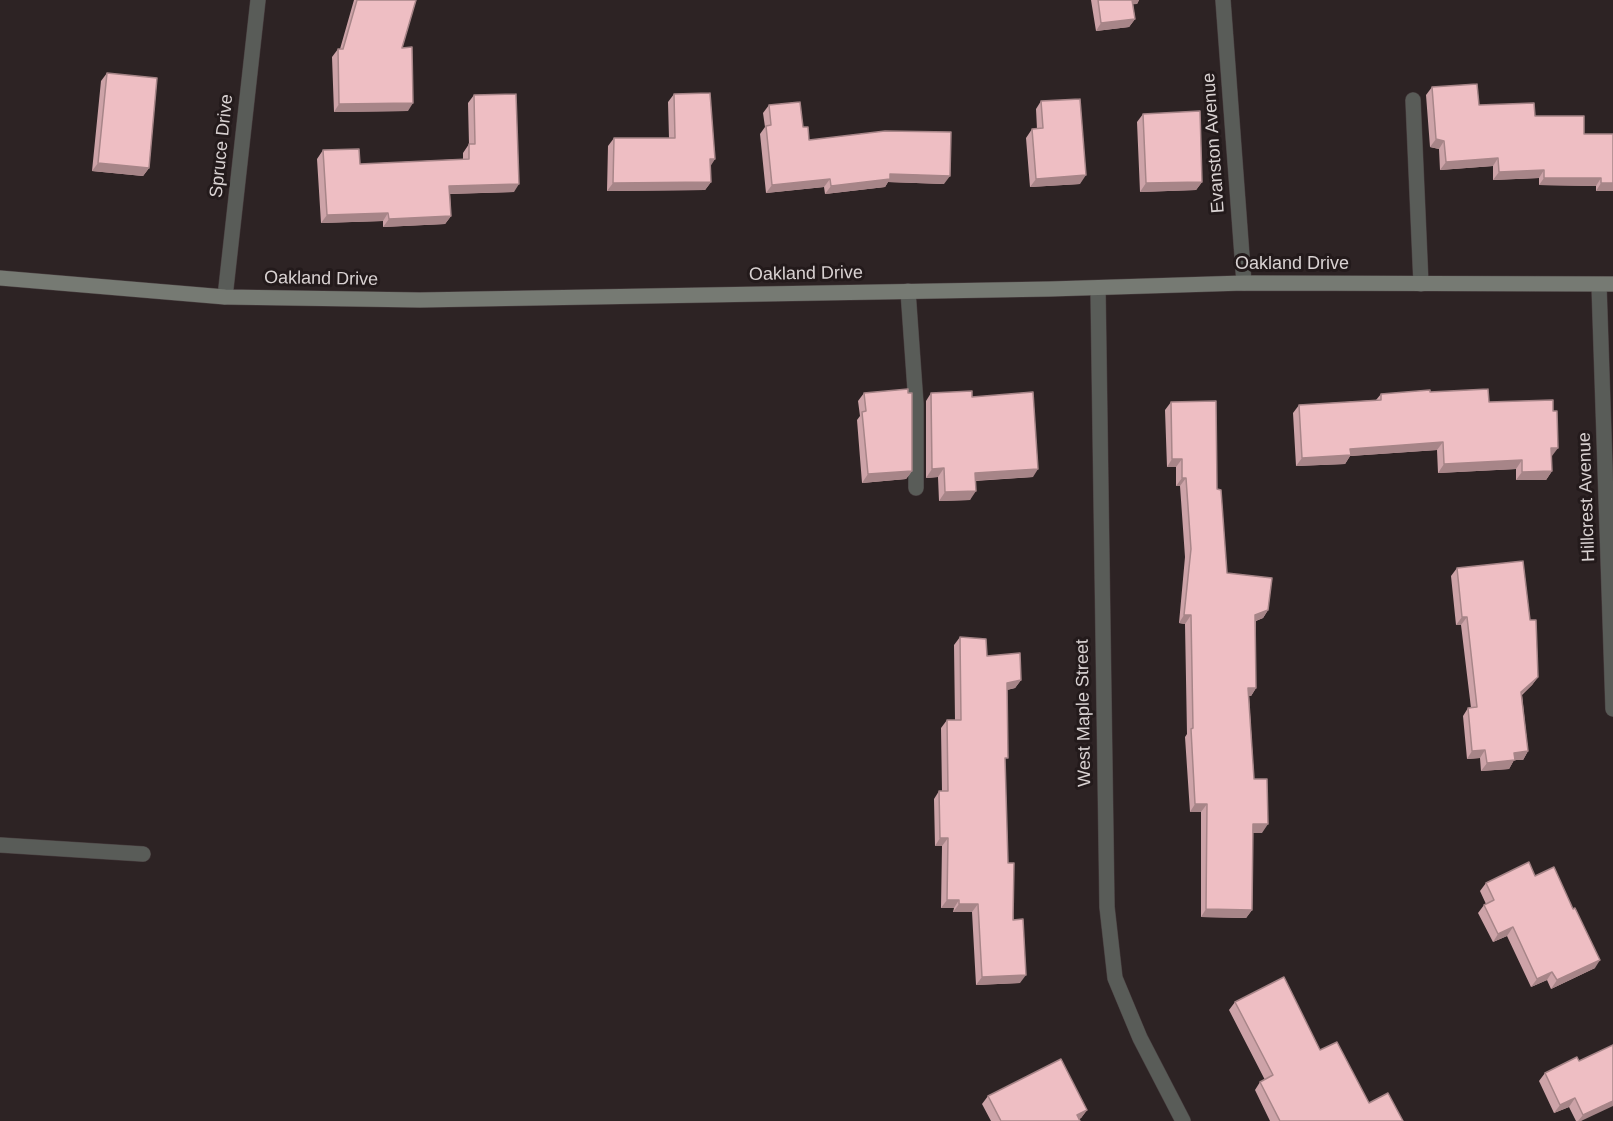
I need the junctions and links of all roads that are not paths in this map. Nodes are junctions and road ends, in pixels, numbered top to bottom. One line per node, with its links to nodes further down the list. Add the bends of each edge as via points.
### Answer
1 (258, 0): 10 (street, Spruce Drive)
2 (1223, 0): 5 (street, Evanston Avenue)
3 (1413, 100): 6 (street)
4 (0, 278): 10 (main road, Oakland Drive)
5 (1244, 283): 6 (main road, Oakland Drive); 8 (main road, Oakland Drive)
6 (1421, 284): 7 (main road, Oakland Drive)
7 (1606, 285): 12 (street, Hillcrest Avenue)
8 (1098, 288): 9 (main road, Oakland Drive); 15 (street, West Maple Street, via 1107,908 1115,978 1140,1038)
9 (908, 291): 10 (main road, Oakland Drive, via 420,300); 11 (street, via 916,404)
10 (225, 297)
11 (916, 488)
12 (1613, 709)
13 (0, 845): 14 (street)
14 (143, 854)
15 (1183, 1121)

